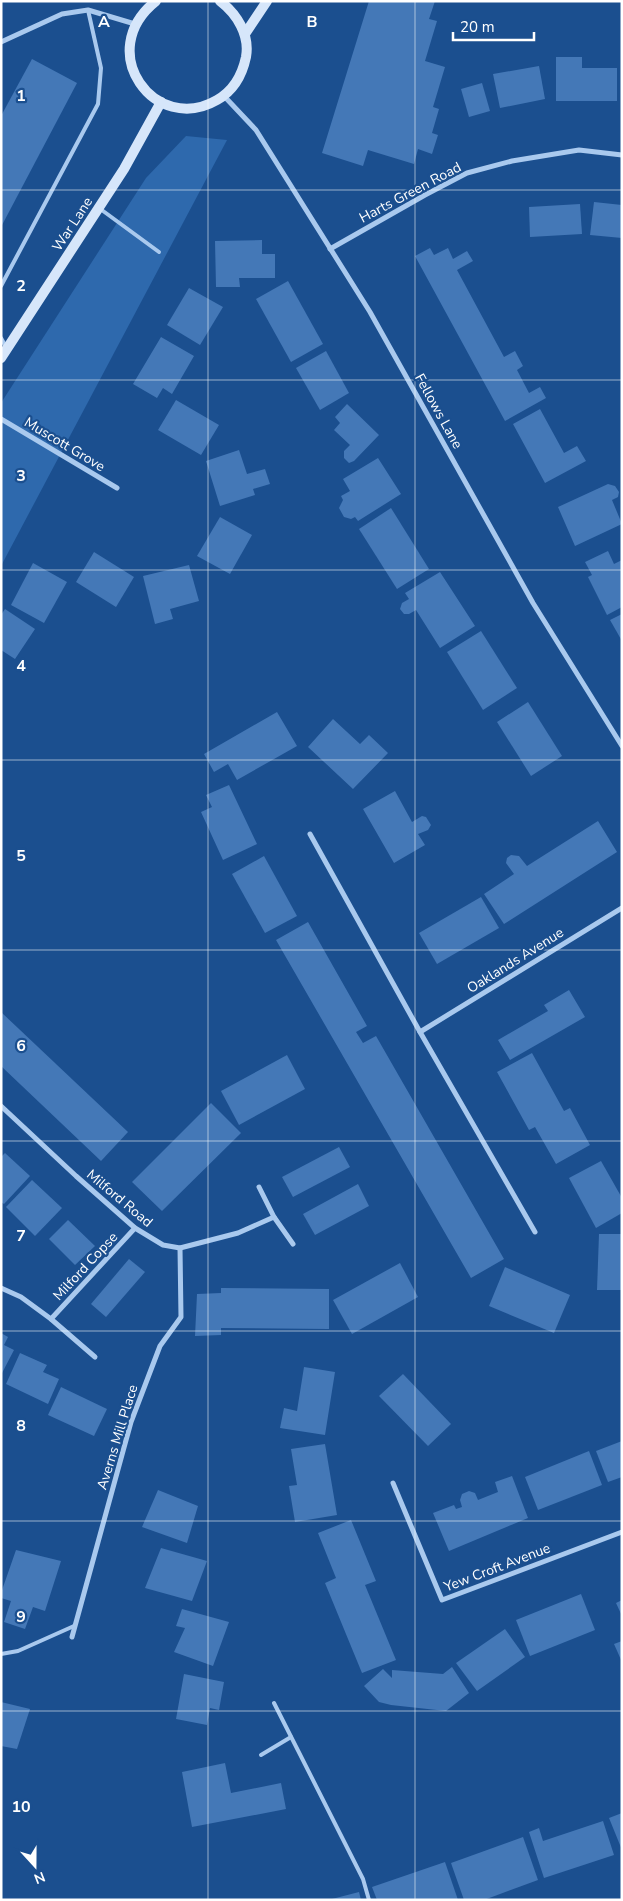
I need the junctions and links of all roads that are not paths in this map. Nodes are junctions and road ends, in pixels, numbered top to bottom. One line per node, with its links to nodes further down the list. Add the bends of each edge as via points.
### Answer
1 (156, 1): 5 (street)
2 (220, 1): 6 (street, via 238,20)
3 (267, 1): 6 (street)
4 (88, 10): 5 (street); 7 (street, via 62,14); 14 (lane, via 101,68 98,104)
5 (135, 24): 9 (street, via 130,60 135,77 146,92)
6 (244, 34): 8 (street, via 247,51 244,68 236,84)
7 (1, 42)
8 (224, 96): 9 (street, via 209,105 193,108 176,108); 12 (street, Fellows Lane, via 256,130)
9 (161, 102): 11 (street, War Lane)
10 (622, 155): 12 (street, Harts Green Road, via 579,150 512,160 467,173)
11 (99, 208): 13 (lane); 16 (street, War Lane)
12 (330, 249): 19 (street, Fellows Lane, via 370,312 533,603)
13 (159, 252)
14 (1, 286)
15 (1, 338): 16 (lane)
16 (4, 354)
17 (1, 419): 18 (street, Muscott Grove)
18 (117, 488)
19 (622, 746)
20 (310, 834): 22 (street)
21 (622, 908): 22 (street, Oaklands Avenue)
22 (420, 1032): 27 (street)
23 (1, 1106): 26 (street, Milford Road)
24 (259, 1187): 25 (street)
25 (274, 1217): 28 (street); 29 (street, via 238,1233)
26 (135, 1228): 29 (street, Milford Road, via 163,1245); 31 (street, Milford Copse)
27 (535, 1232)
28 (293, 1244)
29 (180, 1248): 35 (street, Averns Mill Place, via 181,1317 160,1346 132,1422)
30 (1, 1288): 31 (street, Milford Copse, via 21,1297)
31 (51, 1320): 32 (street, Milford Copse)
32 (95, 1357)
33 (393, 1483): 34 (street, Yew Croft Avenue, via 442,1600)
34 (622, 1532)
35 (74, 1626): 36 (street, Averns Mill Place); 37 (lane, via 18,1651)
36 (72, 1637)
37 (1, 1654)
38 (274, 1703): 39 (lane)
39 (291, 1737): 40 (lane); 41 (lane, via 363,1880)
40 (261, 1755)
41 (369, 1900)

